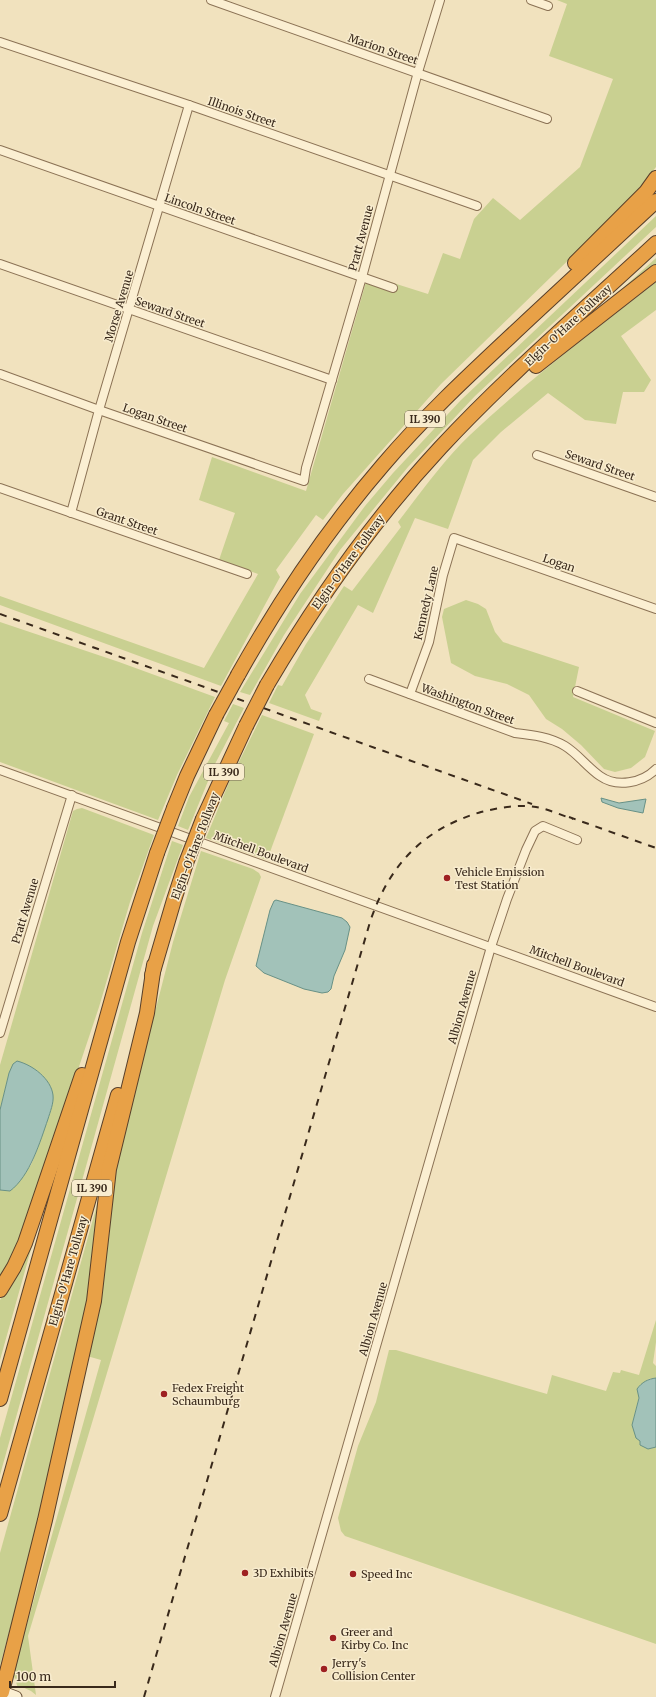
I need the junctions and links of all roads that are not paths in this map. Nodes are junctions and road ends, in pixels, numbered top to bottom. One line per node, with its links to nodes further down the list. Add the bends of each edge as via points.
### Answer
1 (440, 0): 6 (street, Pratt Avenue)
2 (531, 0): 4 (street)
3 (216, 1): 6 (street, Marion Street)
4 (548, 6)
5 (0, 42): 7 (street, Illinois Street)
6 (418, 72): 8 (street, Marion Street); 10 (street, Pratt Avenue)
7 (190, 105): 10 (street, Illinois Street); 13 (street, Morse Avenue)
8 (547, 119)
9 (0, 150): 13 (street, Lincoln Street)
10 (389, 176): 14 (street, Illinois Street); 18 (street, Pratt Avenue)
11 (656, 178): 21 (highway, via 646,192 542,296)
12 (656, 201): 21 (highway, IL 390)
13 (160, 206): 18 (street, Lincoln Street); 20 (street, Morse Avenue)
14 (477, 206)
15 (656, 243): 24 (highway, Elgin-O'Hare Tollway / IL 390)
16 (0, 264): 20 (street, Seward Street)
17 (656, 272): 24 (highway)
18 (362, 277): 19 (street, Lincoln Street); 23 (street, Pratt Avenue)
19 (393, 288)
20 (130, 310): 23 (street, Seward Street); 25 (street, Morse Avenue)
21 (530, 318): 44 (highway, IL 390, bridge, via 416,428 361,491 286,594 216,715 187,776 144,890)
22 (0, 374): 25 (street, Logan Street)
23 (332, 380): 27 (street, Pratt Avenue)
24 (493, 395): 43 (highway, Elgin-O'Hare Tollway / IL 390, bridge, via 441,447 370,530 317,604 267,685 203,819 186,863)
25 (99, 410): 27 (street, Logan Street); 30 (street, Morse Avenue)
26 (537, 455): 29 (street, Seward Street)
27 (304, 481)
28 (0, 488): 30 (street, Grant Street)
29 (656, 497)
30 (71, 512): 32 (street, Grant Street)
31 (454, 538): 33 (street, Logan); 36 (street, Kennedy Lane, via 442,575 429,642)
32 (246, 574)
33 (656, 609)
34 (369, 679): 36 (street, Washington Street)
35 (577, 691): 37 (street)
36 (410, 694): 38 (street, Washington Street, via 516,733 540,736 558,742 608,780 627,782 642,779)
37 (656, 723)
38 (656, 769)
39 (0, 770): 40 (street, Mitchell Boulevard)
40 (72, 795): 42 (street, Mitchell Boulevard); 46 (street, Pratt Avenue)
41 (577, 840): 42 (street, via 543,826 535,831 507,899)
42 (491, 947): 45 (street, Mitchell Boulevard); 52 (street, Albion Avenue)
43 (154, 965): 49 (highway, Elgin-O'Hare Tollway / IL 390); 50 (highway, via 147,1013 109,1169 94,1301 45,1520)
44 (116, 985): 47 (highway, via 85,1066 25,1243); 48 (highway, IL 390)
45 (656, 1006)
46 (0, 1033)
47 (0, 1290)
48 (0, 1399)
49 (0, 1514)
50 (1, 1693): 51 (street)
51 (16, 1697)
52 (275, 1697)

